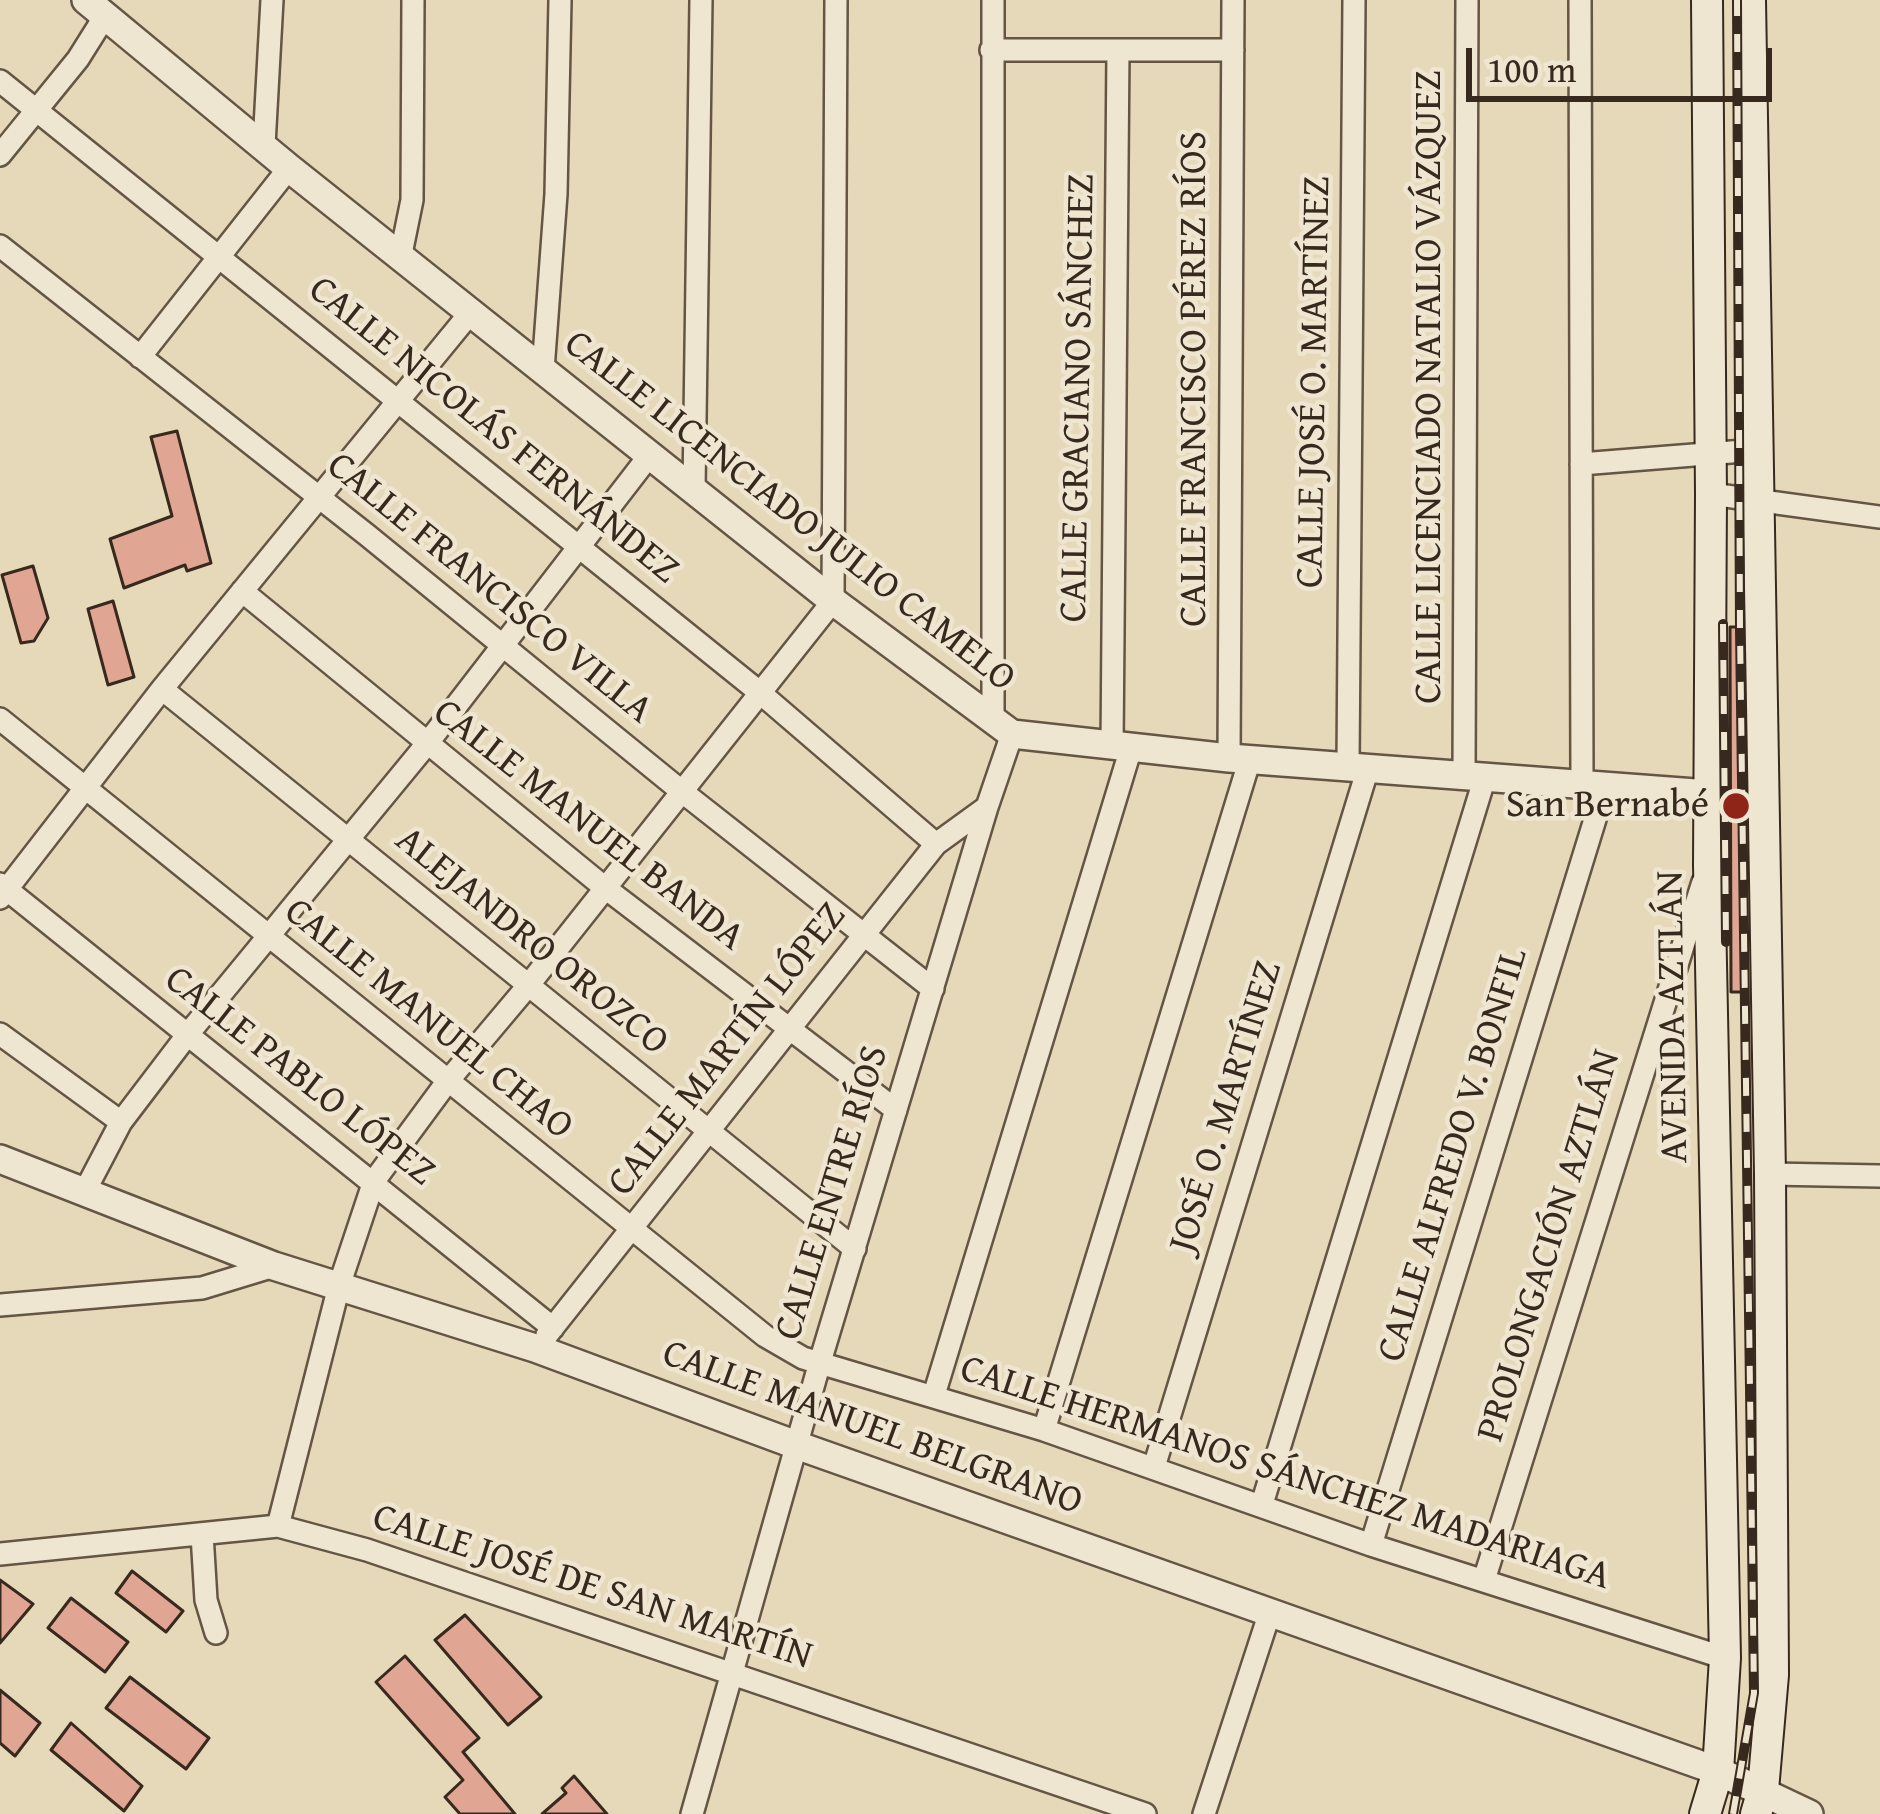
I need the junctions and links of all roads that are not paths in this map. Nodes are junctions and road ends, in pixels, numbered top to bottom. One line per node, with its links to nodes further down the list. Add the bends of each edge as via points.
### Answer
1 (272, 0): 19 (street)
2 (413, 0): 23 (street, via 412,200)
3 (560, 0): 27 (street)
4 (701, 0): 33 (street)
5 (836, 0): 40 (street)
6 (993, 0): 14 (street, CALLE ENTRE RÍOS)
7 (1233, 0): 16 (street, CALLE FRANCISCO PÉREZ RÍOS)
8 (1354, 0): 49 (street, CALLE JOSÉ O. MARTÍNEZ)
9 (1467, 0): 50 (street, CALLE LICENCIADO NATALIO VÁZQUEZ)
10 (1580, 0): 32 (street, CALLE ALFREDO V. BONFIL)
11 (1707, 0): 30 (main road, AVENIDA AZTLÁN)
12 (1750, 0): 29 (main road)
13 (99, 5): 18 (street, via 78,59); 19 (street, CALLE LICENCIADO JULIO CAMELO)
14 (992, 50): 15 (street); 45 (street, CALLE ENTRE RÍOS)
15 (1118, 50): 16 (street); 47 (street, CALLE GRACIANO SÁNCHEZ)
16 (1233, 50): 48 (street, CALLE FRANCISCO PÉREZ RÍOS)
17 (0, 81): 18 (street, CALLE NICOLÁS FERNÁNDEZ)
18 (36, 109): 20 (street); 24 (street, CALLE NICOLÁS FERNÁNDEZ)
19 (264, 145): 21 (street, CALLE LICENCIADO JULIO CAMELO)
20 (0, 154)
21 (289, 168): 23 (street, CALLE LICENCIADO JULIO CAMELO); 24 (street)
22 (0, 246): 26 (street, CALLE FRANCISCO VILLA)
23 (401, 254): 25 (street, CALLE LICENCIADO JULIO CAMELO)
24 (218, 256): 26 (street); 28 (street, CALLE NICOLÁS FERNÁNDEZ)
25 (471, 312): 27 (street, CALLE LICENCIADO JULIO CAMELO); 28 (street)
26 (140, 357): 35 (street, CALLE FRANCISCO VILLA)
27 (543, 370): 31 (street, CALLE LICENCIADO JULIO CAMELO)
28 (400, 400): 35 (street); 38 (street, CALLE NICOLÁS FERNÁNDEZ)
29 (1756, 450): 30 (street); 36 (main road)
30 (1711, 453): 32 (street); 34 (main road, AVENIDA AZTLÁN)
31 (649, 456): 33 (street, CALLE LICENCIADO JULIO CAMELO); 38 (street)
32 (1581, 464): 51 (street, CALLE ALFREDO V. BONFIL)
33 (694, 489): 40 (street, CALLE LICENCIADO JULIO CAMELO)
34 (1711, 494): 36 (street); 54 (main road, AVENIDA AZTLÁN)
35 (320, 499): 39 (street); 41 (street, CALLE FRANCISCO VILLA)
36 (1756, 500): 37 (street); 73 (main road)
37 (1880, 517)
38 (579, 546): 41 (street); 43 (street, CALLE NICOLÁS FERNÁNDEZ)
39 (242, 591): 42 (street); 46 (street, CALLE MANUEL BANDA)
40 (832, 601): 43 (street); 45 (street, CALLE LICENCIADO JULIO CAMELO)
41 (505, 644): 46 (street); 53 (street, CALLE FRANCISCO VILLA)
42 (162, 689): 52 (street); 56 (street, ALEJANDRO OROZCO)
43 (758, 692): 53 (street); 57 (street, CALLE NICOLÁS FERNÁNDEZ)
44 (0, 719): 52 (street, CALLE MANUEL CHAO)
45 (1002, 728): 47 (street, CALLE LICENCIADO JULIO CAMELO); 55 (street, CALLE ENTRE RÍOS)
46 (426, 745): 56 (street); 59 (street, CALLE MANUEL BANDA)
47 (1121, 747): 48 (street, CALLE LICENCIADO JULIO CAMELO); 84 (street, CALLE GRACIANO SÁNCHEZ)
48 (1239, 759): 49 (street, CALLE LICENCIADO JULIO CAMELO); 85 (street, CALLE FRANCISCO PÉREZ RÍOS)
49 (1358, 767): 50 (street, CALLE LICENCIADO JULIO CAMELO); 87 (street, JOSÉ O. MARTÍNEZ)
50 (1475, 776): 51 (street, CALLE LICENCIADO JULIO CAMELO); 88 (street, CALLE LICENCIADO NATALIO VÁZQUEZ)
51 (1594, 785): 54 (street, CALLE LICENCIADO JULIO CAMELO); 91 (street, CALLE ALFREDO V. BONFIL)
52 (83, 788): 60 (street); 61 (street, CALLE MANUEL CHAO)
53 (680, 790): 59 (street); 62 (street, CALLE FRANCISCO VILLA)
54 (1709, 794): 58 (main road, AVENIDA AZTLÁN)
55 (986, 807): 57 (street, CALLE MARTÍN LÓPEZ); 64 (street, CALLE ENTRE RÍOS)
56 (347, 837): 61 (street); 63 (street, ALEJANDRO OROZCO)
57 (935, 844): 62 (street, CALLE MARTÍN LÓPEZ)
58 (1709, 865): 93 (street, PROLONGACIÓN AZTLÁN); 96 (main road, AVENIDA AZTLÁN)
59 (604, 887): 63 (street); 65 (street, CALLE MANUEL BANDA)
60 (2, 891): 67 (street, CALLE PABLO LÓPEZ)
61 (268, 936): 67 (street); 68 (street, CALLE MANUEL CHAO)
62 (865, 936): 64 (street, CALLE FRANCISCO VILLA); 65 (street, CALLE MARTÍN LÓPEZ)
63 (527, 987): 68 (street); 71 (street, ALEJANDRO OROZCO)
64 (932, 989): 69 (street, CALLE ENTRE RÍOS)
65 (791, 1030): 69 (street, CALLE MANUEL BANDA); 71 (street, CALLE MARTÍN LÓPEZ)
66 (0, 1034): 70 (street)
67 (188, 1034): 70 (street); 75 (street, CALLE PABLO LÓPEZ)
68 (447, 1082): 75 (street); 77 (street, CALLE MANUEL CHAO)
69 (896, 1110): 78 (street, CALLE ENTRE RÍOS)
70 (122, 1122): 76 (street)
71 (709, 1134): 77 (street, CALLE MARTÍN LÓPEZ); 78 (street, ALEJANDRO OROZCO)
72 (0, 1159): 76 (street, CALLE MANUEL BELGRANO)
73 (1770, 1174): 74 (street); 99 (main road, via 1773,1675)
74 (1880, 1176)
75 (374, 1181): 80 (street); 82 (street, CALLE PABLO LÓPEZ)
76 (86, 1190): 79 (street, CALLE MANUEL BELGRANO)
77 (632, 1229): 82 (street, CALLE MARTÍN LÓPEZ); 83 (street, CALLE MANUEL CHAO, via 765,1336)
78 (855, 1249): 83 (street, CALLE ENTRE RÍOS)
79 (274, 1266): 80 (street, CALLE MANUEL BELGRANO); 81 (street, via 202,1288)
80 (339, 1286): 82 (street, CALLE MANUEL BELGRANO); 89 (street)
81 (0, 1305)
82 (544, 1338): 86 (street, CALLE MANUEL BELGRANO)
83 (820, 1362): 84 (street, CALLE HERMANOS SÁNCHEZ MADARIAGA); 86 (street, CALLE ENTRE RÍOS)
84 (934, 1395): 85 (street, CALLE HERMANOS SÁNCHEZ MADARIAGA)
85 (1044, 1430): 87 (street, CALLE HERMANOS SÁNCHEZ MADARIAGA)
86 (799, 1447): 94 (street, CALLE MANUEL BELGRANO); 97 (street, CALLE ENTRE RÍOS)
87 (1154, 1467): 88 (street, CALLE HERMANOS SÁNCHEZ MADARIAGA)
88 (1262, 1504): 91 (street, CALLE HERMANOS SÁNCHEZ MADARIAGA)
89 (278, 1526): 90 (street, CALLE JOSÉ DE SAN MARTÍN); 97 (street, CALLE JOSÉ DE SAN MARTÍN)
90 (202, 1534): 92 (street, CALLE JOSÉ DE SAN MARTÍN); 95 (street)
91 (1371, 1545): 93 (street, CALLE HERMANOS SÁNCHEZ MADARIAGA)
92 (0, 1555)
93 (1484, 1580): 96 (street, CALLE HERMANOS SÁNCHEZ MADARIAGA)
94 (1270, 1612): 98 (street, CALLE MANUEL BELGRANO); 102 (street)
95 (215, 1633)
96 (1725, 1658): 98 (main road, AVENIDA AZTLÁN)
97 (733, 1672): 100 (street, CALLE ENTRE RÍOS); 101 (street, CALLE JOSÉ DE SAN MARTÍN)
98 (1718, 1772): 99 (street, CALLE MANUEL BELGRANO); 103 (main road, AVENIDA AZTLÁN)
99 (1759, 1802): 104 (street, CALLE MANUEL BELGRANO)
100 (692, 1814)
101 (1145, 1814)
102 (1204, 1814)
103 (1705, 1814)
104 (1810, 1814)

